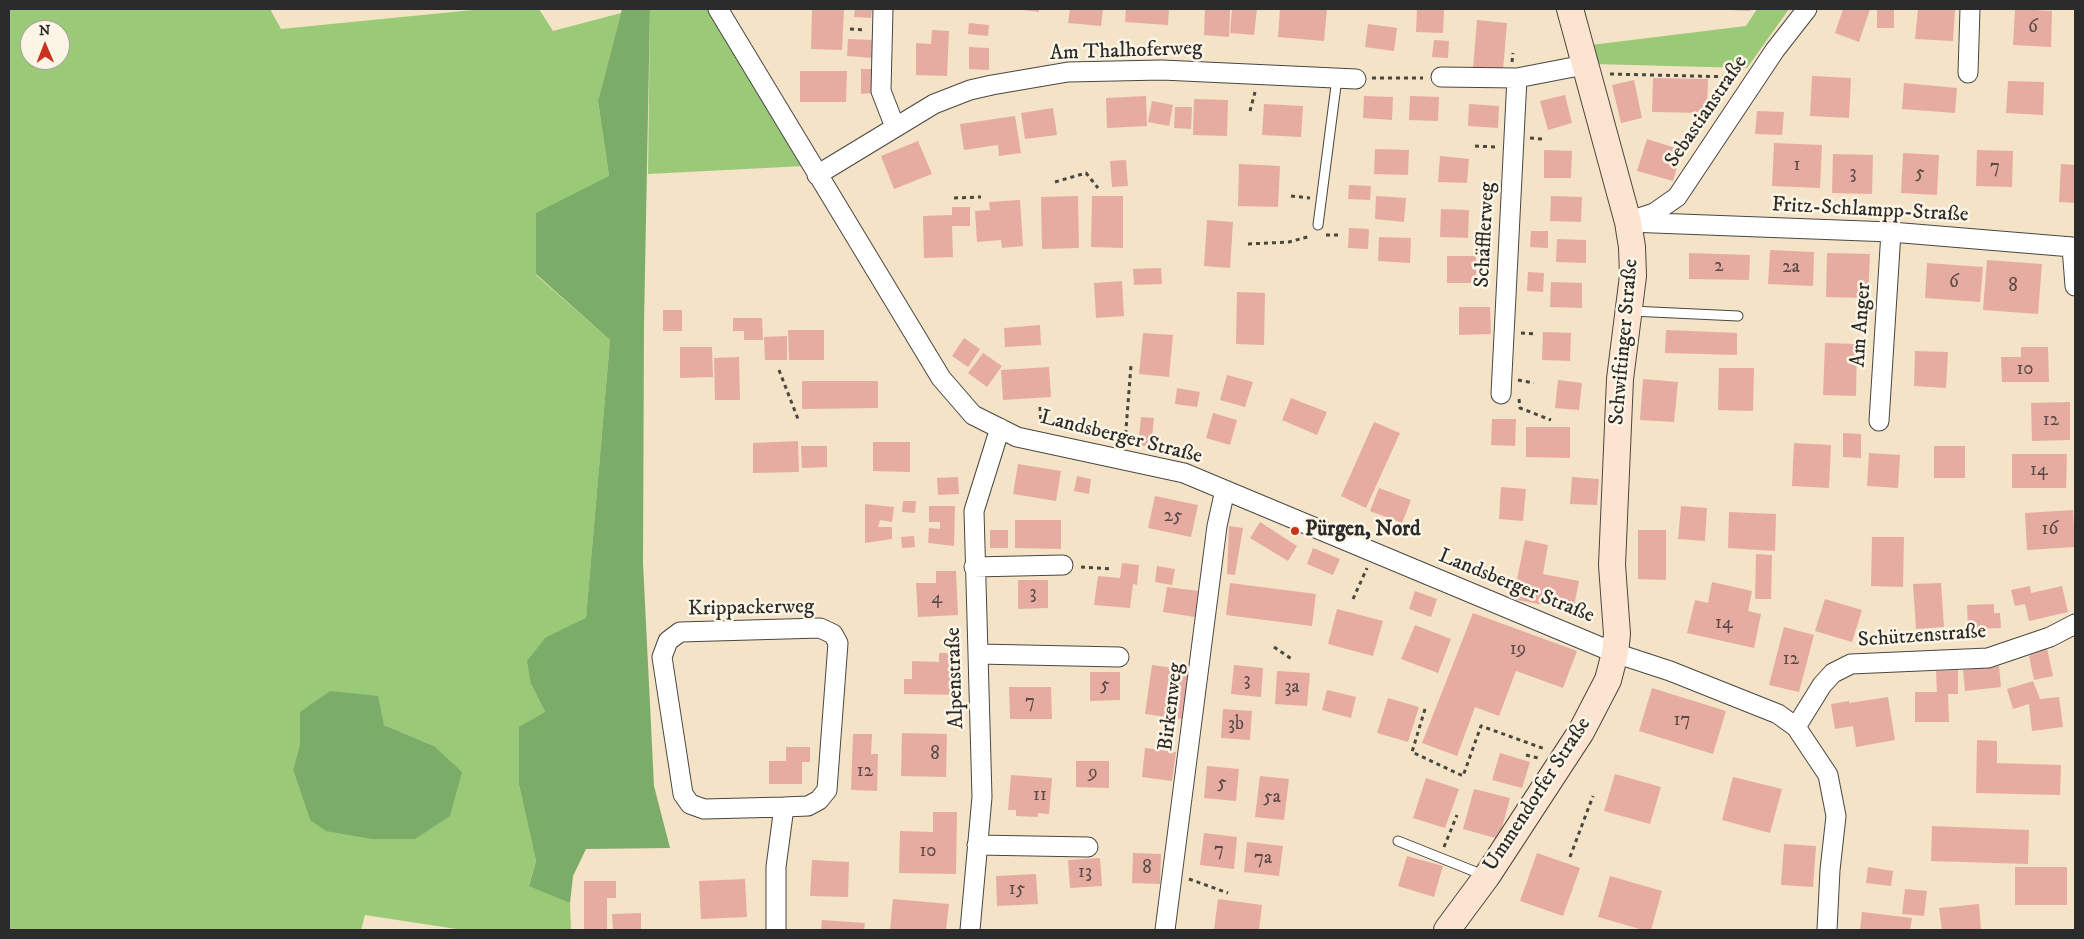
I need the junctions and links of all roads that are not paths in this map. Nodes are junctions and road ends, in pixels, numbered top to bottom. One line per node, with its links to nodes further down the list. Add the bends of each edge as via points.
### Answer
1 (718, 9): 13 (street, Landsberger Straße)
2 (883, 9): 12 (street, via 880,92)
3 (1570, 9): 6 (street, Schwiftinger Straße)
4 (1807, 9): 14 (street, Sebastianstraße, via 1676,197 1654,213)
5 (1970, 9): 7 (street)
6 (1585, 70): 10 (street); 14 (street, Schwiftinger Straße)
7 (1968, 73)
8 (1338, 78): 11 (street, Am Thalhoferweg); 12 (street, Am Thalhoferweg, via 1167,70 1068,72 970,90 934,104); 15 (lane)
9 (1441, 78): 10 (street)
10 (1517, 78): 21 (street, Schäfflerweg)
11 (1356, 79)
12 (895, 127): 13 (street, Am Thalhoferweg)
13 (817, 175): 23 (street, Landsberger Straße, via 941,378 973,415)
14 (1628, 222): 16 (street, Fritz-Schlampp-Straße); 19 (street, Schwiftinger Straße, via 1633,276)
15 (1318, 225)
16 (1891, 232): 17 (street, Fritz-Schlampp-Straße); 22 (street, Am Anger)
17 (2074, 246): 18 (street, Fritz-Schlampp-Straße)
18 (2075, 286)
19 (1630, 311): 20 (lane); 28 (street, Schwiftinger Straße, via 1620,379 1612,566 1617,634)
20 (1738, 316)
21 (1507, 384)
22 (1879, 421)
23 (1000, 428): 24 (street, Landsberger Straße, via 1017,436 1184,473); 26 (street, Alpenstraße, via 974,511)
24 (1225, 490): 28 (street, Landsberger Straße); 39 (street, Birkenweg, via 1217,526)
25 (1063, 565): 26 (street)
26 (974, 567): 29 (street, Alpenstraße)
27 (2075, 624): 31 (street, Schützenstraße, via 2050,637 1988,658 1851,664 1833,673 1822,684)
28 (1615, 652): 31 (street, Landsberger Straße, via 1778,714); 36 (street, Ummendorfer Straße, via 1608,680 1566,756)
29 (978, 654): 30 (street); 34 (street, Alpenstraße, via 982,797)
30 (1119, 657)
31 (1796, 727): 41 (street, Landsberger Straße, via 1828,776 1834,800 1836,816)
32 (784, 807): 32 (street, Krippackerweg, via 808,806 820,800 827,790 838,643 833,634 820,628 680,632 668,641 662,656 683,794 690,804 704,809); 37 (street, via 776,866)
33 (1398, 841): 36 (lane)
34 (977, 845): 35 (street); 38 (street, Alpenstraße)
35 (1088, 847)
36 (1486, 876): 40 (street, Ummendorfer Straße)
37 (776, 930)
38 (970, 930)
39 (1165, 930)
40 (1447, 930)
41 (1827, 930)

